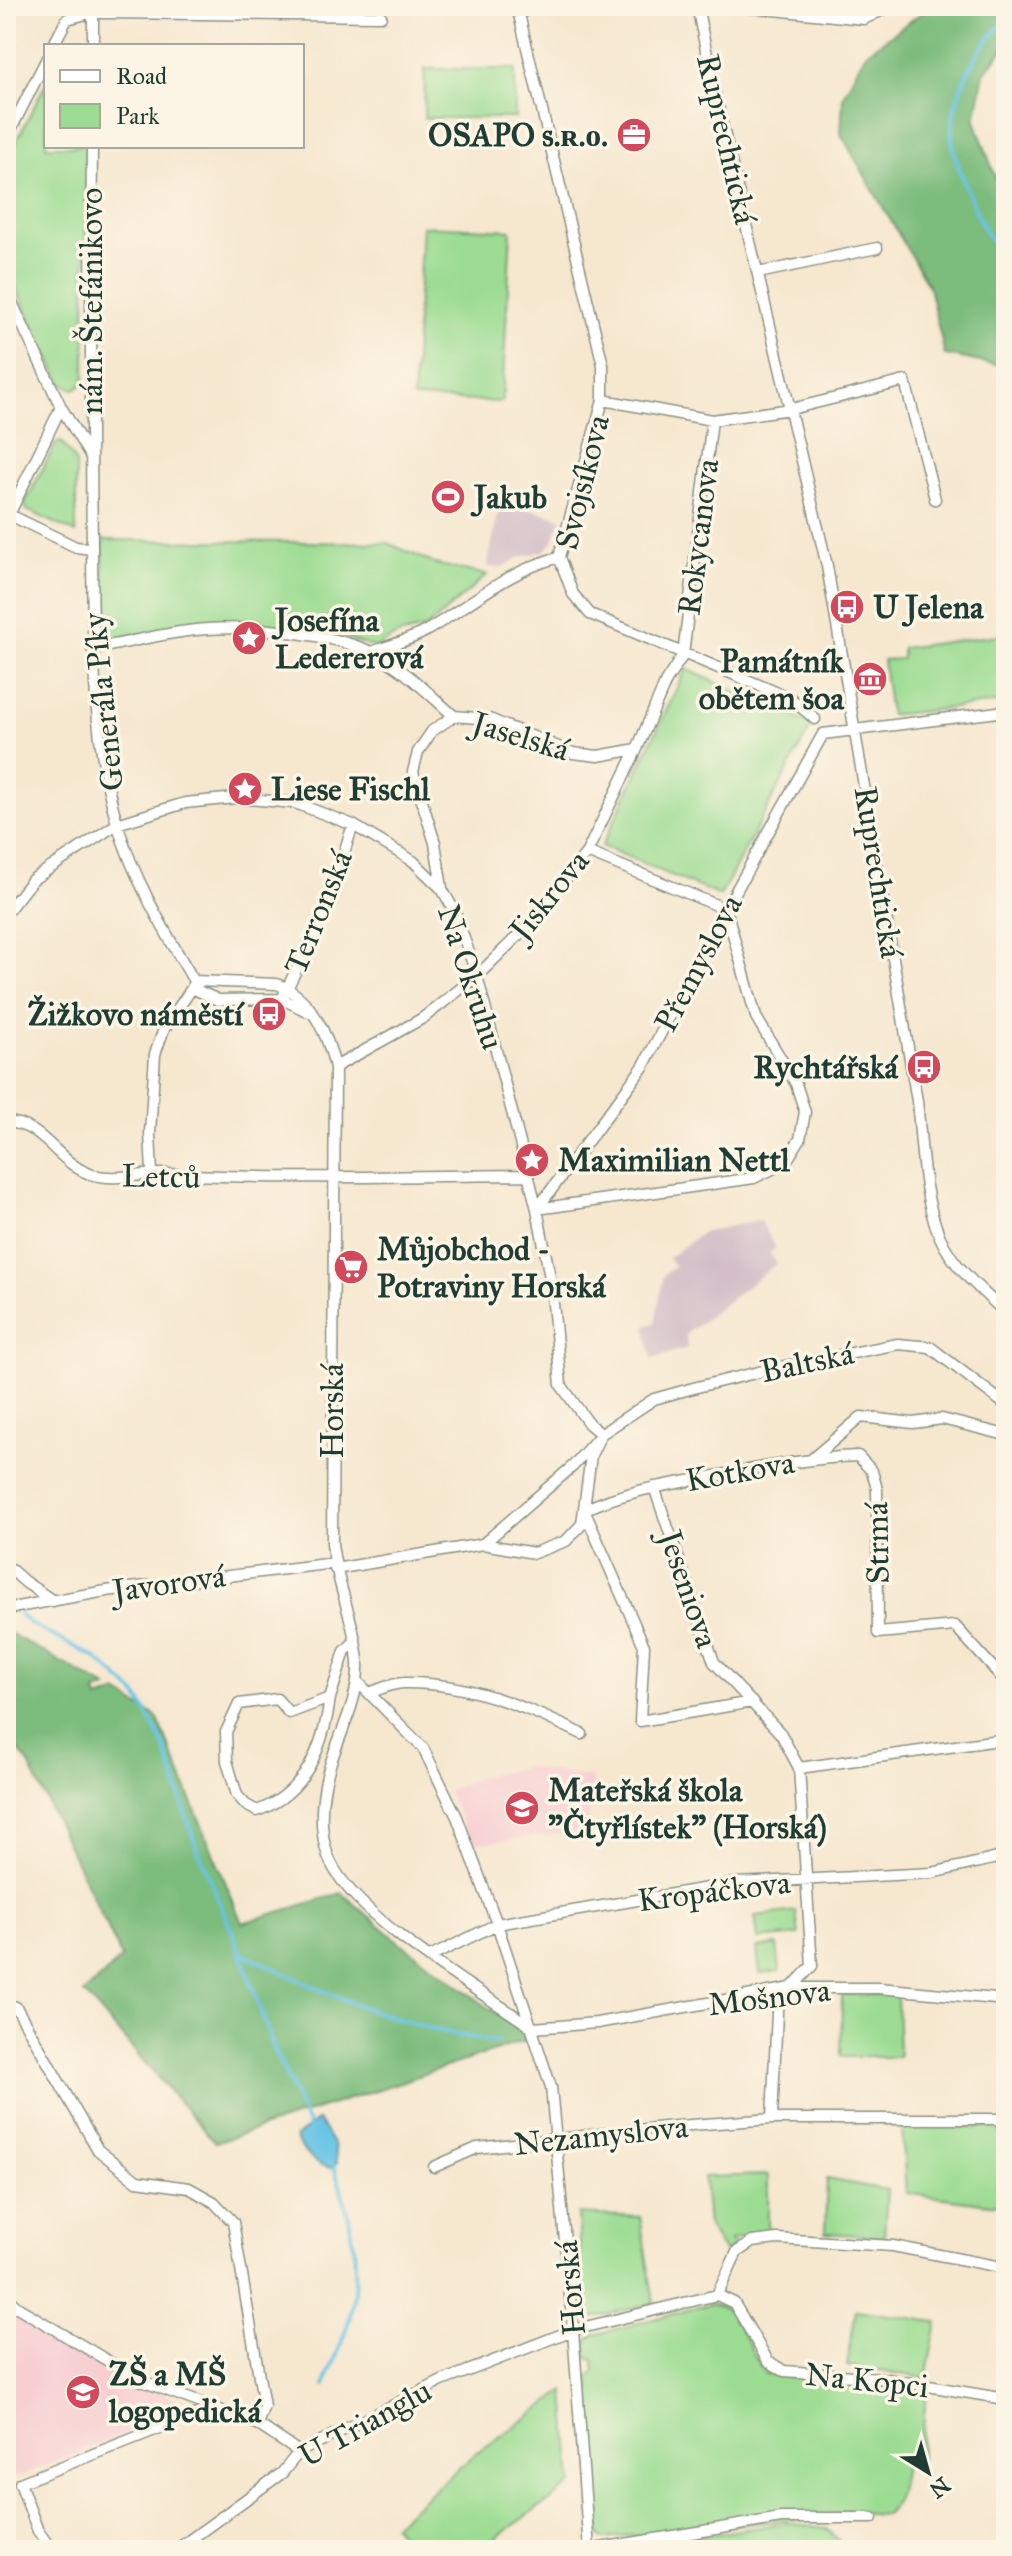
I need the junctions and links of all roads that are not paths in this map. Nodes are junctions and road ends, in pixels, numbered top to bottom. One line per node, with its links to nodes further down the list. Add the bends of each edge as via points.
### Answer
1 (66, 6): 6 (street)
2 (517, 6): 16 (street, Svojsíkova, via 603,365)
3 (697, 6): 14 (street, Ruprechtická)
4 (732, 6): 5 (street, via 864,19)
5 (891, 6)
6 (95, 9): 7 (street); 8 (street, via 67,19); 9 (street)
7 (381, 16)
8 (54, 44)
9 (93, 44)
10 (44, 64): 11 (street)
11 (6, 139)
12 (92, 148): 20 (street, nám. Štefánikovo)
13 (877, 248): 14 (street)
14 (758, 273): 18 (street, Ruprechtická)
15 (6, 290): 17 (street, nám. Štefánikovo)
16 (603, 400): 19 (street); 24 (street, Svojsíkova)
17 (61, 407): 20 (street, nám. Štefánikovo); 22 (street, nám. Štefánikovo)
18 (791, 409): 19 (street); 21 (street, via 905,381); 31 (street, Ruprechtická, via 827,566)
19 (712, 420): 27 (street, Rokycanova)
20 (90, 456): 23 (street, nám. Štefánikovo)
21 (935, 499)
22 (7, 516): 23 (street)
23 (92, 549): 25 (street, Generála Píky)
24 (559, 557): 26 (street, via 495,585 421,634); 27 (street, Svojsíkova, via 573,594 590,614)
25 (92, 649): 26 (street, via 206,629 253,629 318,637); 33 (street, Generála Píky, via 102,759)
26 (371, 652): 29 (street)
27 (683, 655): 30 (street, Svojsíkova, via 790,698); 32 (street, Jiskrova)
28 (1006, 711): 31 (street)
29 (454, 716): 32 (street, Jaselská, via 489,719 573,753 598,756); 36 (street, Jaselská, via 432,731 413,772 435,843)
30 (815, 719)
31 (855, 729): 37 (street, Přemyslova, via 823,734); 52 (street, Ruprechtická, via 933,1216 941,1240 960,1266)
32 (637, 749): 35 (street, Jiskrova)
33 (117, 824): 34 (street, Na Okruhu, via 185,803 236,798 295,803); 38 (street, Na Okruhu, via 32,880); 40 (street, Generála Píky, via 153,912)
34 (353, 825): 36 (street, Na Okruhu, via 413,861); 41 (street, Terronská, via 325,911)
35 (587, 852): 37 (street); 39 (street, Jiskrova, via 530,924)
36 (442, 889): 39 (street, Na Okruhu)
37 (726, 909): 51 (street, Přemyslova, via 643,1067); 51 (street, via 756,1017 796,1084 805,1112 800,1139 785,1163 754,1178)
38 (6, 913)
39 (477, 976): 46 (street, Jiskrova, via 423,1018); 49 (street, Na Okruhu)
40 (193, 984): 41 (street); 43 (street, via 218,1000); 48 (street, via 164,1029 155,1054)
41 (287, 988): 43 (street, Terronská); 44 (street)
42 (1006, 998): 45 (street)
43 (282, 999): 44 (street)
44 (314, 1014): 46 (street, Horská, via 328,1038)
45 (1006, 1018)
46 (335, 1067): 50 (street, Horská)
47 (6, 1122): 48 (street, Letců, via 42,1136 70,1164 94,1175)
48 (152, 1173): 50 (street, Letců)
49 (527, 1175): 50 (street, Letců); 51 (street, Na Okruhu)
50 (334, 1177): 61 (street, Horská)
51 (537, 1209): 54 (street, Na Okruhu, via 561,1385)
52 (1006, 1313)
53 (1006, 1405): 54 (street, Baltská, via 930,1347 898,1344 654,1399)
54 (601, 1434): 58 (street, via 591,1455); 59 (street, Baltská, via 573,1466)
55 (1006, 1435): 56 (street, Kotkova, via 942,1419 913,1423 861,1417)
56 (813, 1458): 57 (street, Kotkova); 66 (street, Strmá, via 858,1456 872,1471 877,1489 878,1633 955,1626)
57 (654, 1487): 58 (street, Kotkova); 69 (street, Jeseniova, via 714,1662)
58 (584, 1510): 59 (street, via 582,1524 566,1541 534,1553); 69 (street, via 644,1646 640,1721)
59 (483, 1544): 61 (street)
60 (6, 1565): 62 (street)
61 (335, 1566): 62 (street, Javorová, via 196,1579); 64 (street, Horská)
62 (53, 1601): 63 (street, Javorová)
63 (6, 1609)
64 (355, 1641): 65 (street, Horská); 68 (street, via 345,1651)
65 (357, 1681): 67 (street, Horská); 76 (street, Horská, via 324,1789 324,1842 347,1889)
66 (1006, 1682)
67 (369, 1693): 70 (street, via 402,1683 456,1687 520,1705); 75 (street, Horská, via 423,1748 457,1817)
68 (330, 1698): 68 (street, via 326,1726 302,1781 267,1808 257,1811 246,1805 237,1795 227,1761 226,1732 239,1704 277,1699 289,1713)
69 (752, 1702): 72 (street, Jeseniova, via 781,1734)
70 (582, 1734)
71 (1006, 1739): 72 (street)
72 (799, 1768): 74 (street, Jeseniova)
73 (1006, 1856): 74 (street, Kropáčkova, via 932,1873)
74 (807, 1880): 75 (street, Kropáčkova, via 737,1883); 77 (street, Jeseniova, via 812,1966)
75 (497, 1924): 76 (street, Kropáčkova); 81 (street, Horská)
76 (430, 1957): 81 (street, Horská)
77 (791, 1988): 78 (street, Mošnova); 79 (street, Mošnova, via 879,1988)
78 (778, 1991): 81 (street, Mošnova, via 597,2023); 82 (street)
79 (1006, 2000)
80 (6, 2004): 92 (street, via 16,2007 98,2150 137,2181 189,2188 214,2202 233,2222 264,2406)
81 (533, 2028): 84 (street, Horská, via 551,2087)
82 (772, 2119): 83 (street, Nezamyslova); 84 (street, Nezamyslova)
83 (1006, 2119)
84 (557, 2138): 85 (street, Nezamyslova, via 477,2148); 89 (street, Horská)
85 (434, 2167)
86 (1006, 2268): 87 (street, via 893,2246 777,2239 752,2242 737,2252)
87 (717, 2295): 89 (street); 90 (street, Na Kopci, via 734,2303 768,2361 784,2371 880,2378)
88 (6, 2297): 91 (street, via 142,2381)
89 (573, 2330): 93 (street, U Trianglu, via 442,2381); 97 (street, Horská)
90 (1006, 2399)
91 (233, 2414): 92 (street); 95 (street, via 193,2415 20,2483 38,2531)
92 (257, 2424): 93 (street)
93 (299, 2452): 96 (street, U Trianglu, via 282,2473)
94 (872, 2518): 97 (street, via 781,2518)
95 (52, 2550)
96 (176, 2550)
97 (589, 2550)

